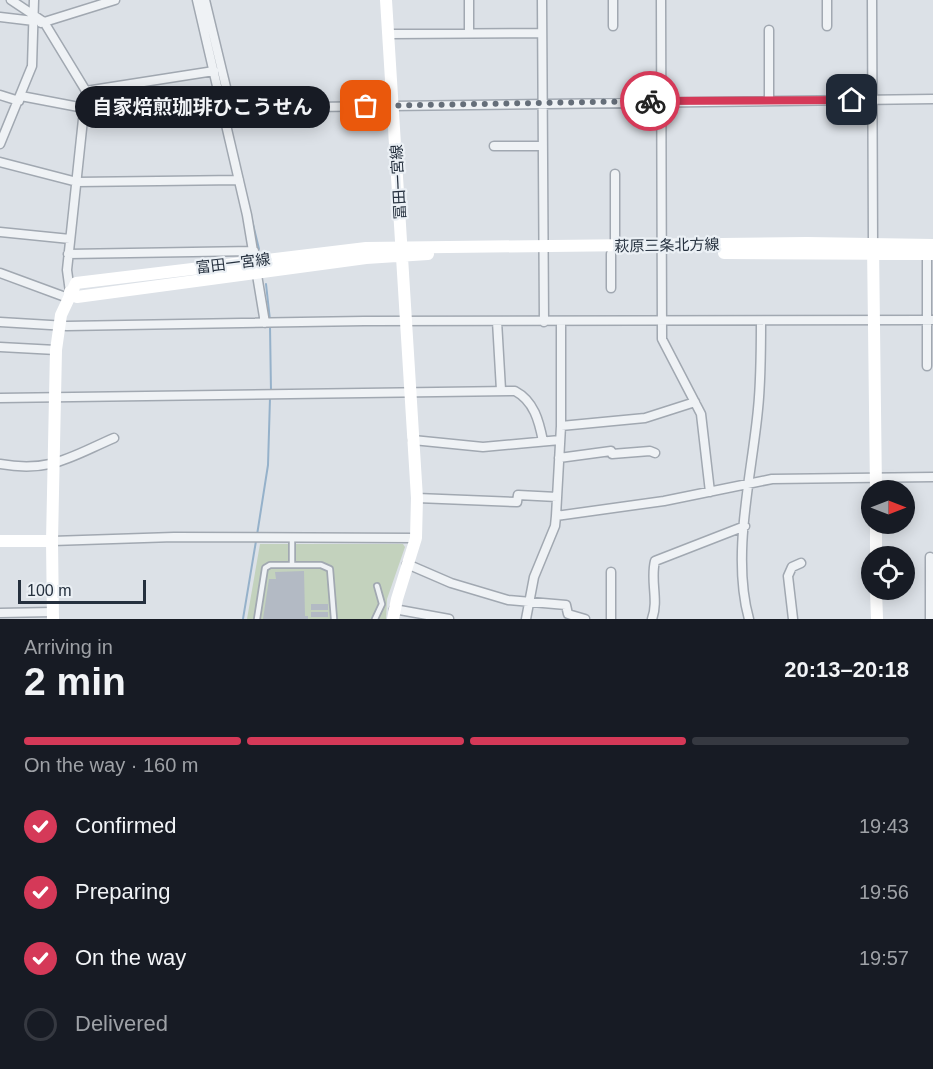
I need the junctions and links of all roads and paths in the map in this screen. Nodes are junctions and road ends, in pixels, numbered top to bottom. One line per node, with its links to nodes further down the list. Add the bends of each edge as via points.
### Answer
1 (11, 0): 14 (street)
2 (34, 0): 14 (street)
3 (115, 0): 14 (street)
4 (197, 0): 21 (street)
5 (205, 0): 30 (street, via 231,108)
6 (386, 0): 20 (main road, 冨田一宮線)
7 (469, 0): 18 (street)
8 (542, 0): 19 (street)
9 (613, 0): 15 (street)
10 (661, 0): 28 (street)
11 (827, 0): 16 (street)
12 (872, 0): 25 (street)
13 (0, 17): 14 (street)
14 (37, 20): 22 (street); 24 (street, via 33,58)
15 (612, 26)
16 (827, 26)
17 (769, 30): 27 (street)
18 (469, 33): 19 (street); 20 (street)
19 (542, 33): 29 (street)
20 (388, 34): 30 (main road, 冨田一宮線)
21 (214, 71): 22 (street); 37 (street)
22 (86, 91): 31 (street)
23 (0, 95): 24 (street)
24 (20, 99): 31 (street); 32 (street)
25 (872, 99): 26 (street); 27 (street); 41 (street)
26 (933, 99)
27 (769, 100): 28 (street)
28 (662, 101): 29 (street); 42 (street)
29 (542, 104): 30 (street); 34 (street)
30 (394, 105): 45 (main road, 冨田一宮線)
31 (84, 108): 38 (street)
32 (0, 144)
33 (494, 146): 34 (street)
34 (542, 146): 43 (street)
35 (0, 162): 38 (street)
36 (615, 174): 44 (street)
37 (239, 180): 38 (street); 48 (street)
38 (77, 182): 40 (street)
39 (0, 232): 40 (street)
40 (70, 239): 47 (street)
41 (873, 248): 42 (main road, 萩原三条北方線); 46 (main road, 萩原三条北方線); 52 (main road)
42 (663, 249): 44 (main road, 萩原三条北方線); 59 (street)
43 (543, 250): 44 (main road, 萩原三条北方線); 45 (main road, 萩原三条北方線); 57 (street)
44 (613, 250): 50 (street)
45 (402, 251): 48 (main road, 富田一宮線, via 327,251); 61 (main road, 冨田一宮線)
46 (931, 251): 53 (street)
47 (68, 254): 48 (street); 51 (street)
48 (256, 261): 51 (main road, 富田一宮線, via 76,283); 60 (street)
49 (0, 273): 51 (street)
50 (611, 288)
51 (69, 295): 62 (main road)
52 (873, 319): 53 (street); 55 (street); 80 (main road)
53 (930, 320): 65 (street)
54 (497, 321): 57 (street); 61 (street); 66 (street)
55 (761, 321): 59 (street); 82 (street, via 759,407)
56 (0, 322): 62 (street)
57 (544, 322): 58 (street)
58 (561, 322): 59 (street); 71 (street)
59 (662, 322): 70 (street, via 662,339)
60 (269, 323): 61 (street); 62 (street)
61 (405, 323): 67 (main road, 冨田一宮線)
62 (60, 326): 64 (main road)
63 (0, 346): 64 (street)
64 (56, 350): 69 (main road)
65 (927, 366)
66 (501, 390): 67 (street); 75 (street, via 515,391 531,404)
67 (410, 391): 69 (street); 73 (main road, 冨田一宮線)
68 (0, 398): 69 (street)
69 (54, 398): 79 (main road)
70 (695, 402): 71 (street, via 645,418); 83 (street)
71 (561, 426): 74 (street)
72 (114, 438): 79 (street)
73 (413, 440): 75 (street, via 483,447); 85 (main road, 冨田一宮線)
74 (560, 440): 75 (street); 77 (street)
75 (543, 441)
76 (655, 453): 77 (street, via 611,451)
77 (559, 458): 84 (street)
78 (0, 464): 79 (street)
79 (53, 465): 90 (main road)
80 (876, 477): 81 (street); 82 (street, via 772,479)
81 (933, 477)
82 (747, 485): 83 (street); 87 (street)
83 (710, 492): 86 (street)
84 (557, 497): 85 (street, via 518,495 517,502); 86 (street)
85 (417, 498): 88 (main road, 冨田一宮線)
86 (556, 516): 99 (street)
87 (746, 526): 110 (street, via 655,561 652,581 656,607); 111 (street, via 742,593)
88 (416, 538): 89 (street); 94 (main road, 冨田一宮線)
89 (292, 539): 90 (street); 95 (lane)
90 (52, 541): 91 (main road); 102 (main road)
91 (0, 542)
92 (930, 557): 114 (street)
93 (801, 563): 112 (street, via 792,567 788,576)
94 (407, 564): 99 (street, via 470,590); 101 (main road, 冨田一宮線)
95 (292, 565): 103 (lane, via 266,565); 104 (lane, via 321,565 330,569)
96 (611, 572): 109 (street)
97 (377, 586): 105 (lane, via 382,604)
98 (876, 600): 113 (main road)
99 (529, 603): 107 (street); 108 (street, via 566,605 568,614)
100 (0, 613): 102 (street)
101 (394, 614): 106 (street)
102 (53, 615)
103 (257, 619)
104 (334, 619)
105 (375, 619)
106 (449, 619)
107 (526, 619)
108 (585, 619)
109 (611, 619)
110 (652, 619)
111 (749, 619)
112 (794, 619)
113 (877, 619)
114 (930, 619)

